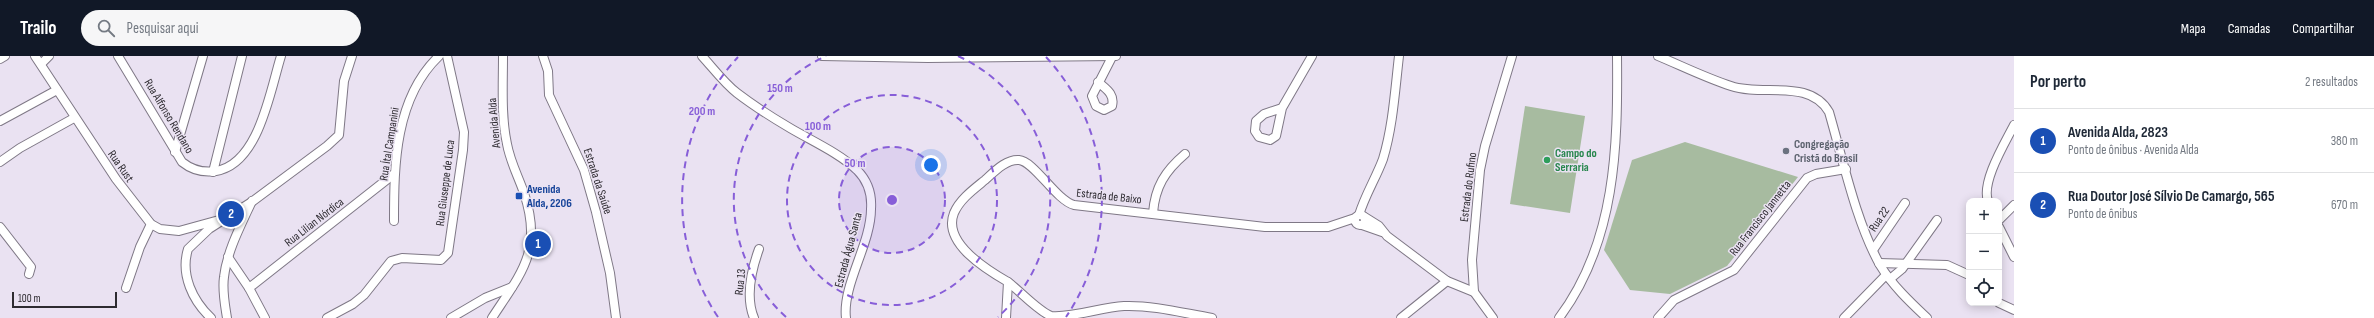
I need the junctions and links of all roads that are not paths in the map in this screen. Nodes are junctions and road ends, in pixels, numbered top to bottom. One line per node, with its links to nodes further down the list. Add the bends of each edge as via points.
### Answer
1 (5, 56): 24 (street)
2 (36, 56): 25 (street, Rua Rust)
3 (49, 56): 25 (street)
4 (118, 56): 32 (street, Rua Alfonso Rendano)
5 (203, 56): 32 (street)
6 (242, 56): 36 (street)
7 (281, 56): 36 (street, Rua Alfonso Rendano, via 252,144 237,163)
8 (352, 56): 39 (street, via 344,81 339,135)
9 (439, 56): 37 (street, Rua Ítal Campanini, via 417,84 408,102 403,117)
10 (447, 56): 71 (street, Rua Giuseppe de Luca, via 464,132 448,253 441,260 391,260 364,295)
11 (503, 56): 62 (street, Avenida Alda, via 506,142 532,225 533,240 529,254)
12 (543, 56): 74 (street, Estrada da Saúde, via 548,71 549,95 584,170 596,212 610,273)
13 (702, 56): 76 (street, Estrada Água Santa, via 737,93 845,161 858,171 866,182 871,195 872,210 848,299)
14 (822, 56): 23 (street)
15 (1035, 56): 16 (street); 23 (street)
16 (1096, 56): 17 (street)
17 (1114, 56): 26 (street)
18 (1312, 56): 28 (street)
19 (1399, 56): 45 (street, via 1389,135)
20 (1512, 56): 65 (street, Estrada do Rufino, via 1480,170 1472,260)
21 (1617, 56): 81 (street, via 1616,124 1609,203 1601,232 1582,278)
22 (1658, 56): 35 (street, via 1743,90 1791,91 1817,98 1829,112)
23 (928, 57)
24 (0, 59)
25 (41, 64): 27 (street, Rua Rust)
26 (1098, 82)
27 (57, 90): 29 (street, Rua Rust); 30 (street)
28 (1282, 108)
29 (74, 118): 34 (street); 48 (street, Rua Rust)
30 (0, 121)
31 (2014, 125): 38 (street, via 1986,187)
32 (175, 152): 36 (street, Rua Alfonso Rendano, via 187,166)
33 (1185, 154): 42 (street, via 1172,164 1158,187)
34 (0, 162)
35 (1846, 169): 52 (street); 82 (street, Rua Francisco Jannetta, via 1807,178 1734,270 1674,300)
36 (213, 172)
37 (394, 174): 47 (street, Rua Ítal Campanini); 64 (street, Rua Lilian Nórdica)
38 (1988, 198)
39 (253, 201): 44 (street); 53 (street)
40 (1905, 203): 52 (street, Rua 22)
41 (2014, 205): 43 (street)
42 (1153, 213): 45 (street, Estrada de Baixo, via 1265,227 1332,226); 60 (street, Estrada de Baixo, via 1068,204 1025,162 1019,160 1007,163 968,195 954,214 953,224 958,242 968,253 980,265)
43 (2002, 217)
44 (222, 220): 48 (street, via 179,231 160,230); 68 (street, via 191,244 186,261 188,284 194,297)
45 (1359, 220): 61 (street, via 1382,232)
46 (1937, 220): 55 (street)
47 (394, 221)
48 (151, 224): 63 (street)
49 (0, 227): 57 (street, via 31,267)
50 (2002, 233): 54 (street)
51 (759, 249): 75 (street, Rua 13, via 749,290 749,302)
52 (1873, 250): 56 (street)
53 (228, 257): 64 (street); 69 (street, via 224,278)
54 (2014, 257)
55 (1906, 262): 56 (street); 58 (street, via 1947,265); 59 (street)
56 (1879, 263): 59 (street)
57 (29, 274)
58 (1966, 274)
59 (1888, 277): 83 (street); 84 (street)
60 (1008, 282): 77 (street); 78 (street, Estrada de Baixo, via 1038,308 1052,316 1069,317 1122,306 1145,306)
61 (1447, 282): 65 (street); 79 (street)
62 (512, 287): 72 (street, via 479,301); 73 (street, Avenida Alda)
63 (126, 288)
64 (249, 288): 70 (street)
65 (1474, 292): 80 (street)
66 (2002, 304): 67 (street)
67 (2014, 310)
68 (211, 318)
69 (227, 318)
70 (265, 318)
71 (327, 318)
72 (451, 318)
73 (492, 318)
74 (616, 318)
75 (754, 318)
76 (846, 318)
77 (1006, 318)
78 (1212, 318)
79 (1401, 318)
80 (1493, 318)
81 (1559, 318)
82 (1658, 318)
83 (1844, 318)
84 (1926, 318)

